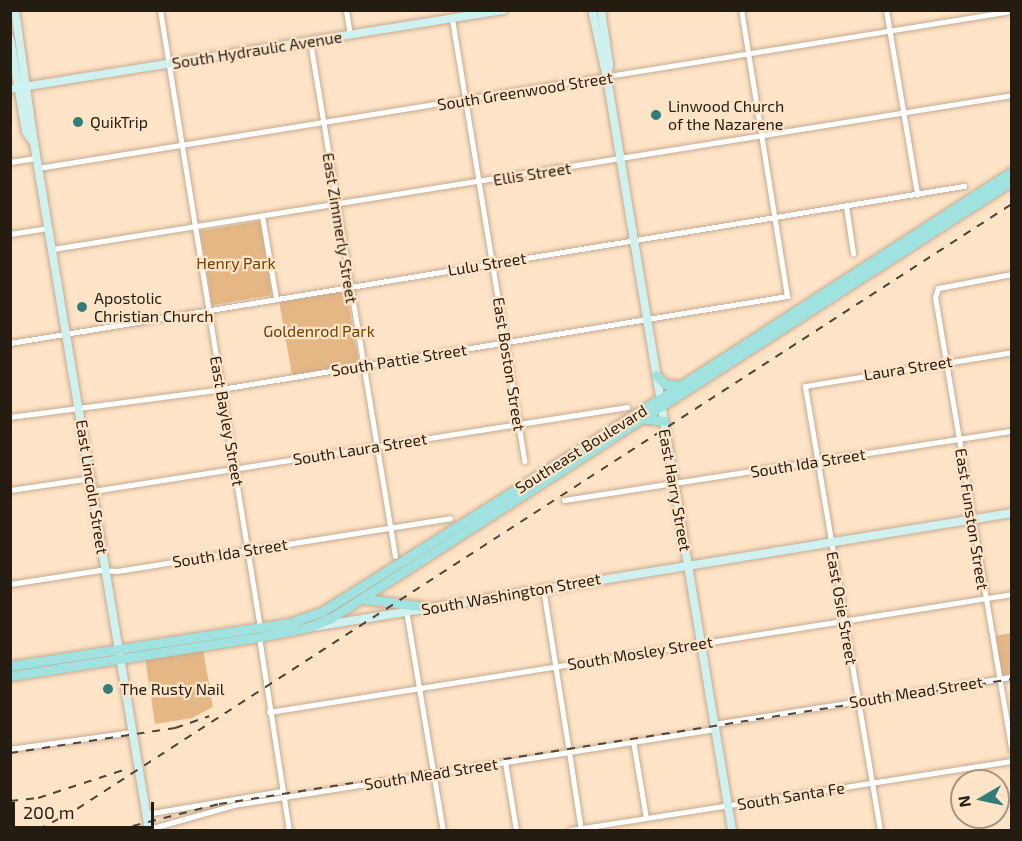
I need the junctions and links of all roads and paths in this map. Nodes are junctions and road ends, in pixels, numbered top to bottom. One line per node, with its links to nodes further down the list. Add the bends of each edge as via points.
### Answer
1 (15, 10): 18 (street, East Lincoln Street)
2 (160, 10): 16 (street, East Bayley Street)
3 (346, 10): 12 (street)
4 (504, 10): 10 (street, South Hydraulic Avenue)
5 (592, 10): 17 (street, East Harry Street)
6 (601, 10): 17 (street, East Harry Street, via 609,64)
7 (741, 10): 15 (street)
8 (886, 10): 11 (street)
9 (1011, 10): 11 (street, South Greenwood Street)
10 (452, 19): 12 (street, South Hydraulic Avenue); 20 (street, East Boston Street)
11 (890, 31): 15 (street, South Greenwood Street); 21 (street)
12 (350, 35): 14 (street, South Hydraulic Avenue)
13 (10, 39): 18 (street, East Lincoln Street)
14 (310, 42): 16 (street, South Hydraulic Avenue); 22 (street, East Zimmerly Street)
15 (749, 54): 17 (street, South Greenwood Street); 23 (street)
16 (168, 64): 18 (street, South Hydraulic Avenue); 24 (street, East Bayley Street)
17 (607, 78): 20 (street, South Greenwood Street); 26 (street, East Harry Street)
18 (19, 88): 25 (street, East Lincoln Street, via 26,132 34,143)
19 (1011, 95): 21 (street, Ellis Street)
20 (465, 100): 22 (street, South Greenwood Street); 31 (street, East Boston Street)
21 (903, 113): 23 (street, Ellis Street); 33 (street)
22 (323, 124): 24 (street, South Greenwood Street); 34 (street, East Zimmerly Street)
23 (762, 136): 26 (street, Ellis Street); 37 (street)
24 (182, 146): 28 (street, South Greenwood Street); 38 (street, East Bayley Street)
25 (36, 158): 27 (street); 28 (street, East Lincoln Street)
26 (621, 160): 31 (street, Ellis Street); 41 (street, East Harry Street)
27 (10, 162)
28 (38, 168): 39 (street, East Lincoln Street)
29 (1011, 171): 57 (main road, Southeast Boulevard)
30 (1011, 181): 60 (main road, Southeast Boulevard)
31 (479, 182): 34 (street, Ellis Street); 44 (street, East Boston Street)
32 (964, 186): 33 (street, Lulu Street)
33 (916, 194): 35 (street, Lulu Street)
34 (336, 204): 36 (street, Ellis Street); 46 (street, East Zimmerly Street)
35 (846, 206): 37 (street, Lulu Street); 43 (street)
36 (262, 216): 38 (street, Ellis Street); 47 (street)
37 (776, 217): 41 (street, Lulu Street); 49 (street, South Pattie Street, via 787,296)
38 (195, 227): 42 (street, Ellis Street); 48 (street, East Bayley Street)
39 (49, 228): 40 (street); 42 (street, East Lincoln Street)
40 (10, 234)
41 (634, 240): 44 (street, Lulu Street); 49 (street, East Harry Street)
42 (53, 249): 50 (street, East Lincoln Street)
43 (853, 253)
44 (492, 263): 46 (street, Lulu Street); 51 (street, East Boston Street)
45 (1011, 274): 54 (street, East Funston Street, via 938,288 935,297)
46 (350, 286): 47 (street, Lulu Street); 55 (street, East Zimmerly Street)
47 (276, 298): 48 (street, Lulu Street)
48 (208, 308): 50 (street, Lulu Street); 59 (street, East Bayley Street)
49 (647, 321): 51 (street, South Pattie Street); 56 (street, East Harry Street)
50 (67, 333): 52 (street, Lulu Street); 62 (street, East Lincoln Street)
51 (506, 343): 55 (street, South Pattie Street); 66 (street, East Boston Street)
52 (10, 344)
53 (1011, 352): 54 (street, Laura Street)
54 (947, 362): 58 (street, Laura Street); 68 (street, East Funston Street)
55 (363, 366): 59 (street, South Pattie Street); 69 (street, East Zimmerly Street)
56 (656, 375): 57 (main road, via 665,384); 60 (street, East Harry Street)
57 (681, 386): 60 (main road, Southeast Boulevard)
58 (805, 386): 71 (street, East Osie Street)
59 (222, 389): 62 (street, South Pattie Street); 72 (street, East Bayley Street)
60 (661, 403): 64 (main road, Southeast Boulevard); 65 (street, East Harry Street); 92 (main road, Southeast Boulevard)
61 (627, 407): 66 (street, South Laura Street)
62 (79, 409): 63 (street, South Pattie Street); 73 (street, East Lincoln Street)
63 (10, 417)
64 (641, 420): 65 (main road); 90 (main road, Southeast Boulevard)
65 (664, 422): 74 (street, East Harry Street)
66 (519, 425): 69 (street, South Laura Street); 70 (street, East Boston Street)
67 (1011, 431): 68 (street, South Ida Street)
68 (959, 440): 71 (street, South Ida Street); 80 (street, East Funston Street)
69 (377, 446): 72 (street, South Laura Street); 81 (street, East Zimmerly Street)
70 (524, 462)
71 (818, 462): 74 (street, South Ida Street); 82 (street, East Osie Street)
72 (236, 469): 76 (street, South Laura Street); 83 (street, East Bayley Street)
73 (91, 478): 75 (street); 76 (street, East Lincoln Street)
74 (675, 483): 77 (street, South Ida Street); 85 (street, East Harry Street)
75 (10, 490)
76 (93, 491): 86 (street, East Lincoln Street)
77 (564, 500)
78 (1011, 513): 80 (street, South Washington Street)
79 (450, 518): 81 (street, South Ida Street)
80 (972, 519): 82 (street, South Washington Street); 91 (street, East Funston Street)
81 (391, 528): 83 (street, South Ida Street); 84 (street, East Zimmerly Street)
82 (831, 542): 85 (street, South Washington Street); 95 (street, East Osie Street)
83 (249, 550): 86 (street, South Ida Street); 97 (street, East Bayley Street)
84 (395, 556)
85 (688, 565): 88 (street, South Washington Street); 98 (street, East Harry Street)
86 (106, 571): 87 (street, South Ida Street); 99 (street, East Lincoln Street)
87 (10, 584)
88 (543, 588): 93 (street, South Washington Street); 101 (street)
89 (1011, 594): 91 (street, South Mosley Street)
90 (365, 599): 92 (main road); 94 (main road); 96 (main road, Southeast Boulevard)
91 (986, 599): 95 (street, South Mosley Street); 104 (street, East Funston Street)
92 (340, 600): 97 (main road, Southeast Boulevard, via 308,618)
93 (427, 607): 94 (main road)
94 (406, 609): 96 (street, South Washington Street); 105 (street)
95 (844, 621): 98 (street, South Mosley Street); 106 (street, East Osie Street)
96 (309, 627): 97 (main road, South Washington Street)
97 (260, 632): 99 (main road, South Washington Street); 107 (street, East Bayley Street)
98 (701, 643): 101 (street, South Mosley Street); 108 (street, East Harry Street)
99 (120, 654): 100 (main road, South Washington Street); 102 (main road, South Washington Street); 109 (street, East Lincoln Street)
100 (10, 666)
101 (556, 666): 105 (street, South Mosley Street); 112 (street)
102 (10, 676)
103 (1011, 677): 104 (street, South Mead Street)
104 (999, 679): 106 (street, South Mead Street); 114 (street, East Funston Street)
105 (420, 689): 107 (street, South Mosley Street); 117 (street)
106 (858, 701): 108 (street, South Mead Street); 118 (street, East Osie Street)
107 (269, 712): 119 (street, East Bayley Street)
108 (715, 726): 111 (street, South Mead Street); 120 (street, East Harry Street)
109 (132, 732): 113 (street); 121 (street, East Lincoln Street)
110 (10, 741): 113 (street)
111 (633, 741): 112 (street, South Mead Street); 122 (street)
112 (569, 748): 116 (street, South Mead Street); 124 (street)
113 (11, 749)
114 (1011, 751)
115 (1011, 761): 118 (street, South Santa Fe)
116 (505, 762): 117 (street, South Mead Street); 127 (street)
117 (434, 773): 119 (street, South Mead Street); 126 (street)
118 (872, 783): 120 (street, South Santa Fe); 130 (street, East Osie Street)
119 (283, 794): 121 (street, South Mead Street); 123 (street, South Mead Street, via 223,807); 125 (street, East Bayley Street)
120 (728, 806): 122 (street, South Santa Fe); 129 (street, East Harry Street)
121 (146, 814): 123 (street, East Lincoln Street)
122 (646, 818): 124 (street, South Santa Fe)
123 (149, 830)
124 (581, 830): 128 (street, South Santa Fe)
125 (289, 831)
126 (443, 831)
127 (516, 831)
128 (570, 831)
129 (732, 831)
130 (880, 831)

